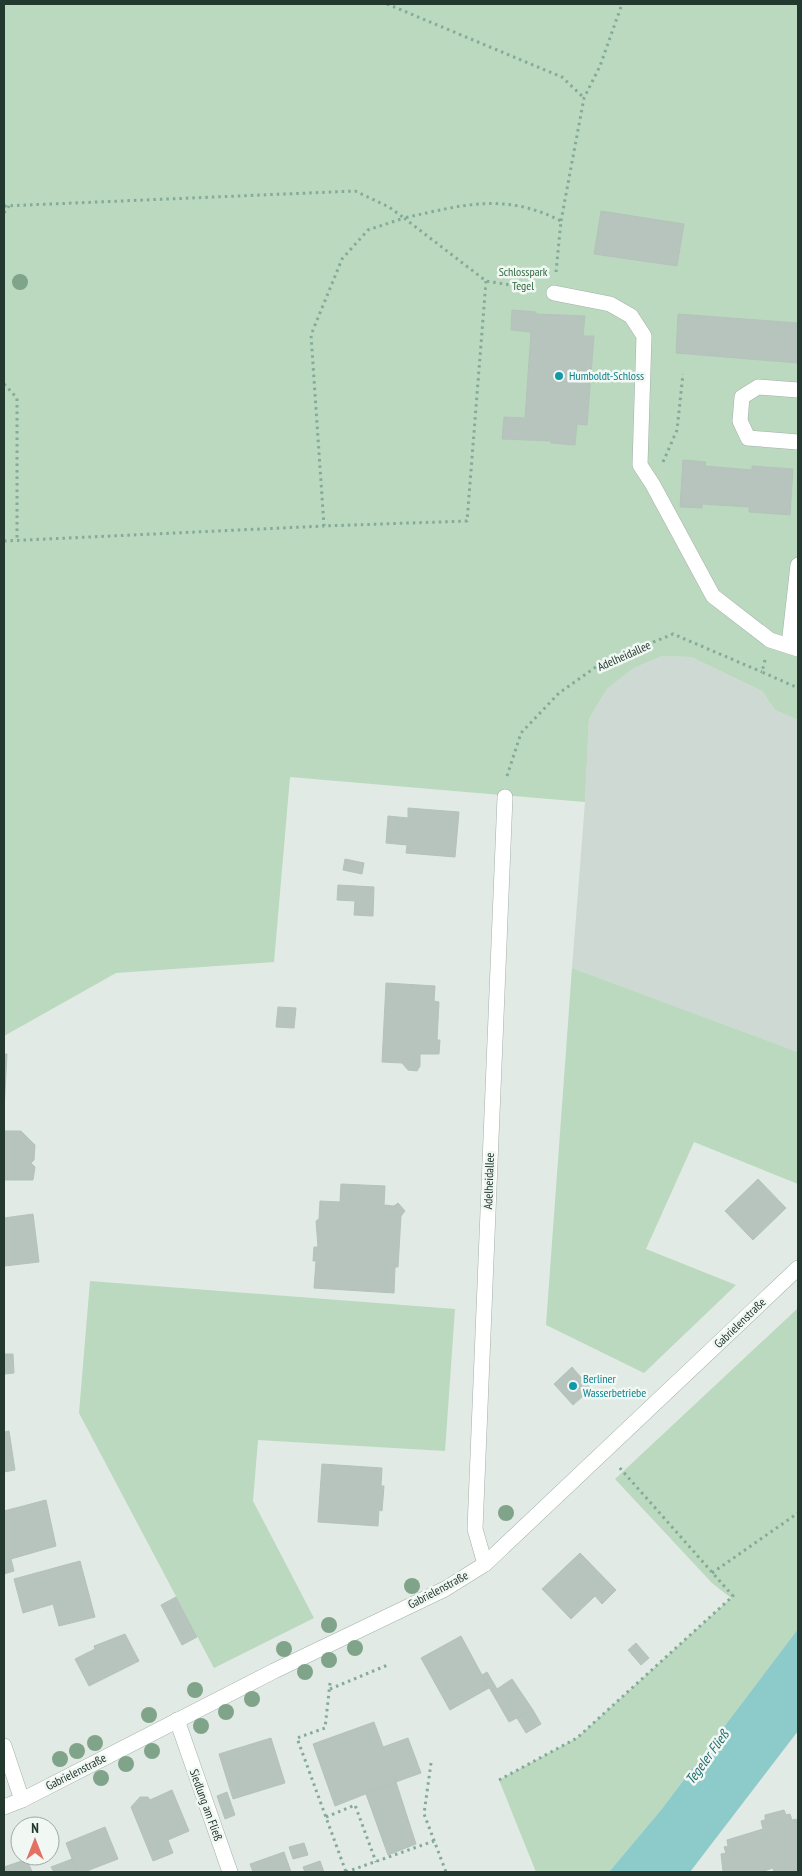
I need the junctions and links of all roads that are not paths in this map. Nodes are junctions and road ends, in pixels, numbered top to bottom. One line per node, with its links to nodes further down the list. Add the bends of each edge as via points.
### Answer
1 (554, 293): 5 (street, via 610,304 631,316 644,336 640,466 713,596 770,640)
2 (798, 390): 3 (street, via 758,387 742,397 740,421 748,438)
3 (798, 442)
4 (798, 565): 5 (street)
5 (794, 647)
6 (505, 797): 8 (street, Adelheidallee, via 475,1529)
7 (798, 1268): 8 (street, Gabrielenstraße)
8 (485, 1564): 9 (street, Gabrielenstraße, via 445,1589)
9 (177, 1720): 11 (street, Gabrielenstraße); 13 (street, Siedlung am Fließ)
10 (4, 1746): 11 (street)
11 (22, 1800): 12 (street, Gabrielenstraße)
12 (4, 1807)
13 (230, 1872)

